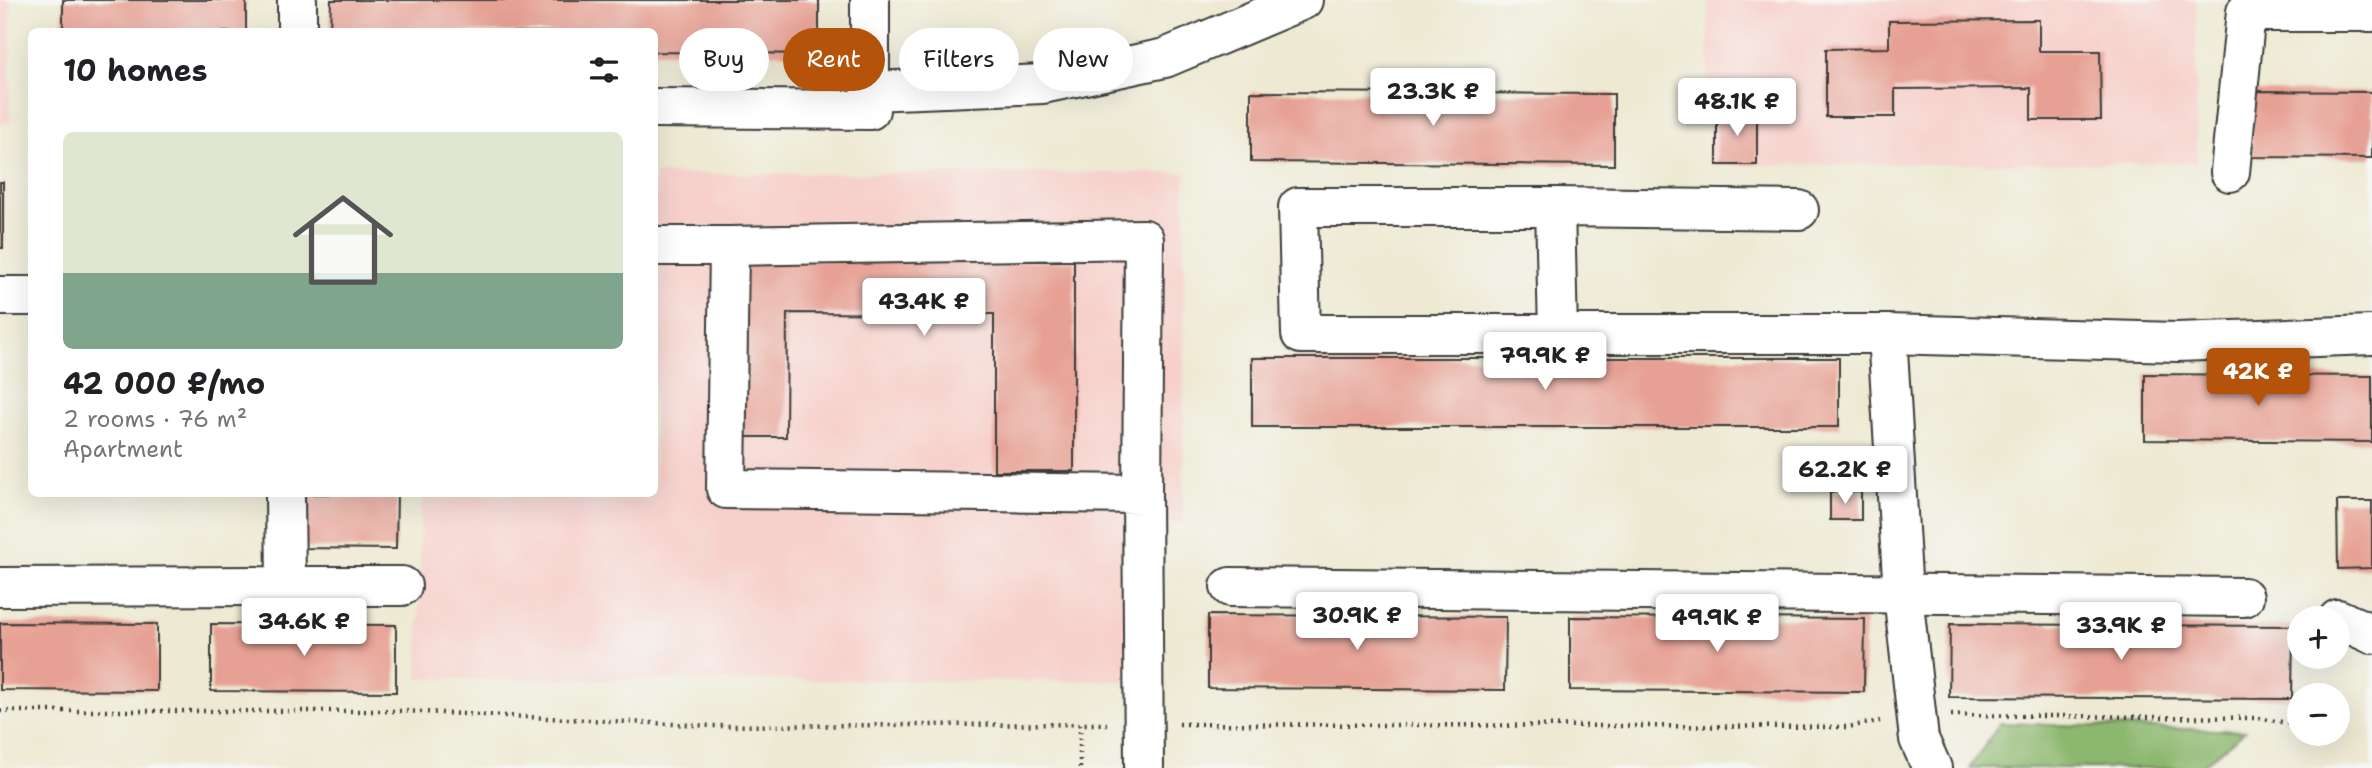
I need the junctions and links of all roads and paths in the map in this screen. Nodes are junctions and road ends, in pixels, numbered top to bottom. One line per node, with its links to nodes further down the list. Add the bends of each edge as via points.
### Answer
1 (297, 0): 5 (lane)
2 (870, 0): 6 (lane)
3 (1303, 0): 7 (lane, via 1152,61 1043,83)
4 (2372, 12): 10 (lane, via 2246,12)
5 (298, 28)
6 (870, 28)
7 (885, 90)
8 (870, 91): 9 (lane, via 870,110)
9 (658, 108)
10 (2230, 172)
11 (1555, 206): 12 (lane); 17 (lane); 17 (lane, via 1298,207 1301,334)
12 (1799, 210)
13 (658, 246): 14 (lane)
14 (729, 246): 20 (lane, via 726,489); 20 (lane, via 1144,239)
15 (0, 296): 16 (lane)
16 (28, 296)
17 (1558, 333): 18 (lane)
18 (1887, 334): 19 (lane, via 2177,341); 26 (lane)
19 (2372, 335)
20 (1142, 494): 34 (lane)
21 (285, 497): 22 (lane)
22 (286, 586): 23 (lane); 24 (lane)
23 (402, 586)
24 (0, 587)
25 (1230, 587): 26 (lane)
26 (1903, 594): 27 (lane); 31 (lane)
27 (2244, 597)
28 (2350, 624): 29 (lane)
29 (2372, 634)
30 (0, 711): 33 (path, via 402,711 713,726)
31 (1916, 715): 32 (path, via 2257,718); 34 (path, via 1848,727); 37 (lane, via 1919,739)
32 (2287, 723)
33 (1080, 724): 34 (path); 35 (path)
34 (1144, 724): 36 (lane)
35 (1080, 768)
36 (1144, 768)
37 (1932, 768)

